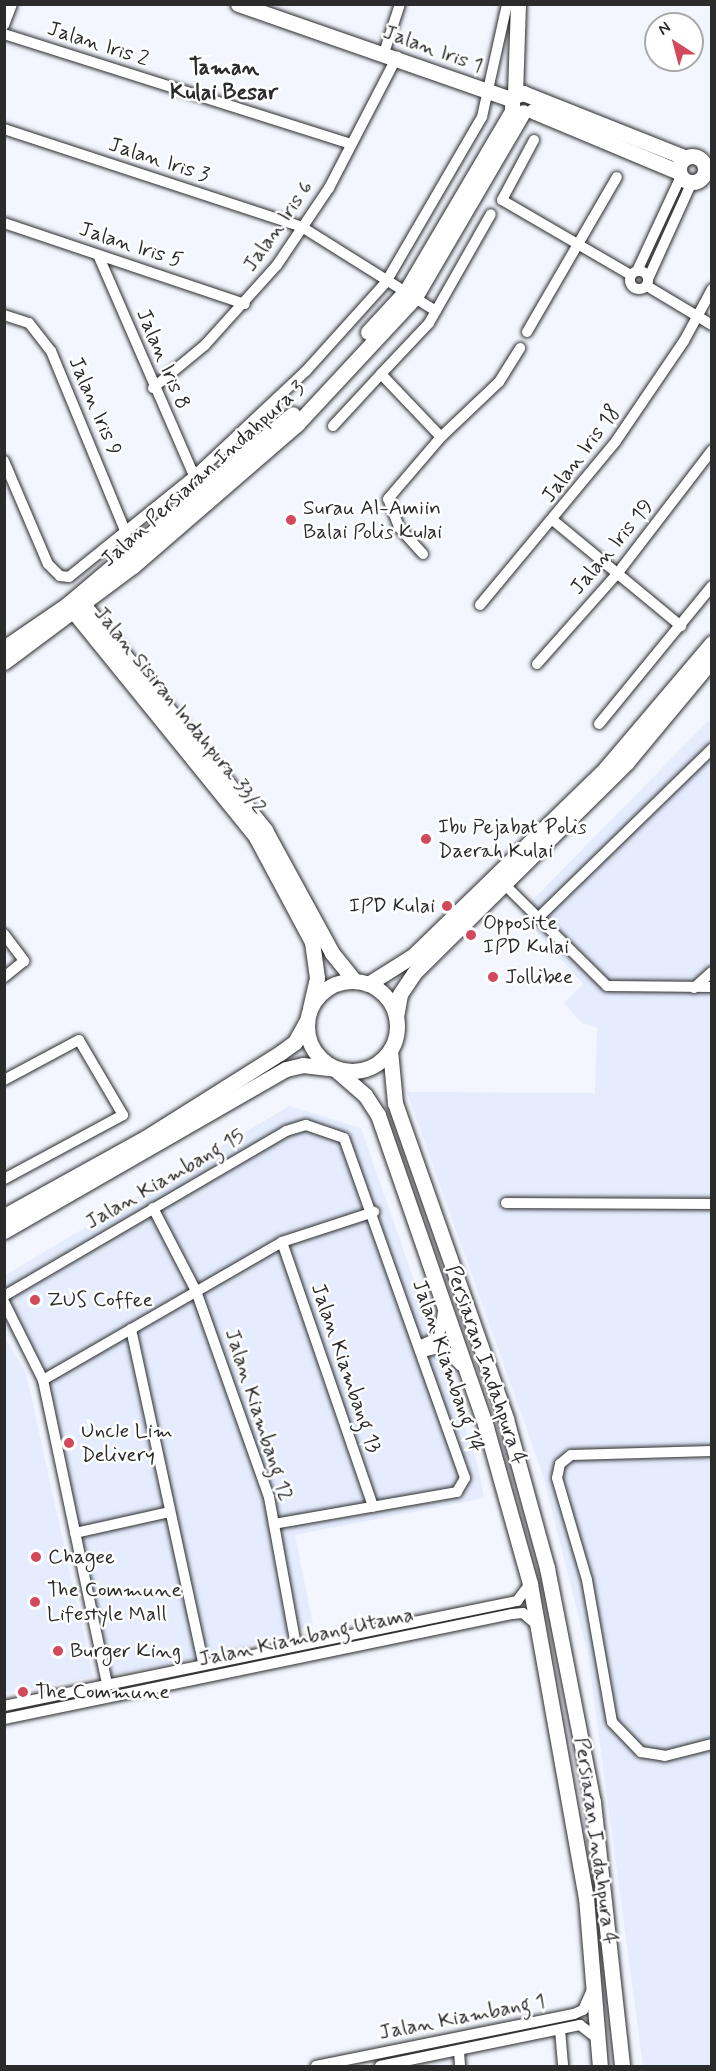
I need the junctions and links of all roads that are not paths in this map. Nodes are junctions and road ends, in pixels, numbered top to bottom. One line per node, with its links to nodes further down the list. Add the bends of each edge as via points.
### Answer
1 (12, 4): 7 (street)
2 (238, 4): 9 (main road, Jalan Iris 1)
3 (400, 4): 9 (street, Jalan Iris 6)
4 (507, 4): 10 (street)
5 (518, 4): 11 (main road, Jalan Iris 1)
6 (528, 4): 11 (main road)
7 (4, 25)
8 (4, 34): 15 (street, Jalan Iris 2)
9 (390, 55): 10 (main road, Jalan Iris 1); 15 (street, Jalan Iris 6)
10 (484, 91): 11 (main road, Jalan Iris 1); 14 (street, via 482,117)
11 (520, 102): 16 (main road, Jalan Persiaran Indahpura 3); 17 (main road); 17 (main road, via 686,158)
12 (4, 129): 21 (street, Jalan Iris 3)
13 (534, 140): 22 (street, via 502,200)
14 (471, 141): 16 (street); 25 (street)
15 (351, 144): 21 (street, Jalan Iris 6)
16 (493, 154): 28 (main road, Jalan Persiaran Indahpura 3)
17 (697, 176): 24 (street, via 655,233); 26 (street)
18 (617, 177): 22 (street)
19 (491, 214): 30 (street)
20 (4, 223): 23 (street, Jalan Iris 5)
21 (302, 227): 25 (street, Jalan Iris 3); 29 (street, Jalan Iris 6)
22 (577, 244): 24 (street); 34 (street)
23 (99, 256): 29 (street, Jalan Iris 5); 37 (street, Jalan Iris 8)
24 (634, 273): 26 (street); 26 (street, via 634,288)
25 (386, 282): 28 (street, Jalan Iris 3); 42 (street, via 306,371)
26 (647, 282): 32 (street)
27 (711, 289): 32 (street, Jalan Iris 18)
28 (410, 294): 30 (street, Jalan Iris 3); 48 (main road, Jalan Persiaran Indahpura 3, via 297,424)
29 (245, 303): 37 (street, Jalan Iris 6)
30 (436, 311): 36 (street)
31 (4, 315): 44 (street, Jalan Iris 9, via 29,323 47,345)
32 (698, 316): 33 (street); 43 (street, Jalan Iris 18, via 653,390)
33 (711, 325)
34 (527, 332)
35 (520, 348): 39 (street, via 499,382)
36 (381, 374): 38 (street); 39 (street)
37 (153, 388): 42 (street, Jalan Iris 8)
38 (333, 426)
39 (441, 436): 45 (street, via 388,499 399,527)
40 (711, 450): 46 (street, Jalan Iris 19)
41 (4, 461): 44 (street, via 48,564 60,576 69,577)
42 (194, 476): 44 (street)
43 (554, 521): 46 (street); 49 (street, Jalan Iris 18)
44 (126, 533)
45 (423, 554)
46 (617, 574): 50 (street); 55 (street, Jalan Iris 19)
47 (711, 586): 50 (street)
48 (76, 605): 52 (main road, Jalan Persiaran Indahpura 3); 54 (main road, Jalan Persiaran Indahpura 3); 63 (main road, Jalan Sisiran Indahpura 33/2, via 265,830 332,953); 66 (main road, Jalan Sisiran Indahpura 33/2, via 256,837 312,942 317,978)
49 (480, 605)
50 (681, 626): 56 (street)
51 (711, 643): 63 (main road, via 606,768 414,955)
52 (4, 648)
53 (711, 660): 58 (main road, via 627,762)
54 (4, 662)
55 (537, 664)
56 (599, 724)
57 (711, 749): 59 (street)
58 (504, 884): 59 (street); 67 (main road, via 406,984)
59 (538, 918): 65 (street, via 607,986)
60 (4, 934): 62 (street, via 24,961)
61 (711, 972): 65 (street)
62 (4, 978)
63 (362, 982): 66 (main road, via 328,987); 67 (main road, via 391,1003)
64 (711, 987): 65 (street)
65 (694, 988)
66 (308, 1014): 69 (main road, via 312,1050); 77 (main road, via 295,1042 280,1053 145,1138)
67 (396, 1017): 68 (main road)
68 (390, 1050): 69 (main road, via 366,1069); 111 (main road, via 396,1103 506,1419 547,1568 593,1802)
69 (335, 1069): 78 (main road, via 303,1065 286,1069); 83 (main road, Persiaran Indahpura 4, via 378,1115)
70 (4, 1080): 72 (street, via 79,1040 123,1115)
71 (350, 1144): 75 (street, Jalan Kiambang 15, via 306,1125 296,1126); 76 (street, Jalan Kiambang 14)
72 (4, 1179)
73 (506, 1203): 74 (street)
74 (711, 1203)
75 (153, 1208): 80 (street, Jalan Kiambang 12); 81 (street, Jalan Kiambang 15)
76 (374, 1212): 79 (street); 85 (street, Jalan Kiambang 14)
77 (4, 1216)
78 (4, 1231)
79 (282, 1242): 80 (street); 89 (street, Jalan Kiambang 13)
80 (196, 1291): 84 (street); 91 (street, Jalan Kiambang 12)
81 (4, 1296)
82 (4, 1302): 87 (street)
83 (443, 1304): 85 (street, via 441,1334); 86 (main road, Persiaran Indahpura 4)
84 (131, 1329): 87 (street); 90 (street)
85 (422, 1349): 86 (street, via 447,1348); 89 (street, Jalan Kiambang 14, via 465,1478 457,1492)
86 (469, 1378): 93 (main road, Persiaran Indahpura 4)
87 (43, 1380): 92 (street)
88 (711, 1451): 100 (street, via 570,1455 560,1464 557,1478 587,1580 612,1722 640,1752 665,1756)
89 (373, 1507): 91 (street, Jalan Kiambang 14)
90 (170, 1512): 92 (street); 96 (street)
91 (274, 1524): 95 (street, Jalan Kiambang 12)
92 (75, 1533): 97 (street)
93 (530, 1584): 94 (main road, Persiaran Indahpura 4); 95 (street, Jalan Kiambang Utama, via 517,1601)
94 (539, 1628): 99 (street, Jalan Kiambang Utama, via 530,1616 512,1614); 101 (main road, Persiaran Indahpura 4, via 585,1898)
95 (296, 1645): 96 (street, Jalan Kiambang Utama)
96 (203, 1663): 97 (street, Jalan Kiambang Utama)
97 (107, 1684): 98 (street, Jalan Kiambang Utama)
98 (4, 1706)
99 (4, 1719)
100 (711, 1744)
101 (593, 1980): 103 (main road, Persiaran Indahpura 4); 105 (street, Jalan Kiambang 1, via 588,2002 574,2014)
102 (560, 2030): 103 (street, Jalan Kiambang 1, via 580,2025); 104 (street, Jalan Kiambang 1); 109 (street)
103 (599, 2041): 110 (main road, Persiaran Indahpura 4)
104 (459, 2051): 107 (street, Jalan Kiambang 1); 108 (street)
105 (331, 2065): 106 (street, Jalan Kiambang 1)
106 (316, 2067)
107 (380, 2067)
108 (460, 2067)
109 (562, 2067)
110 (600, 2067)
111 (622, 2067)

